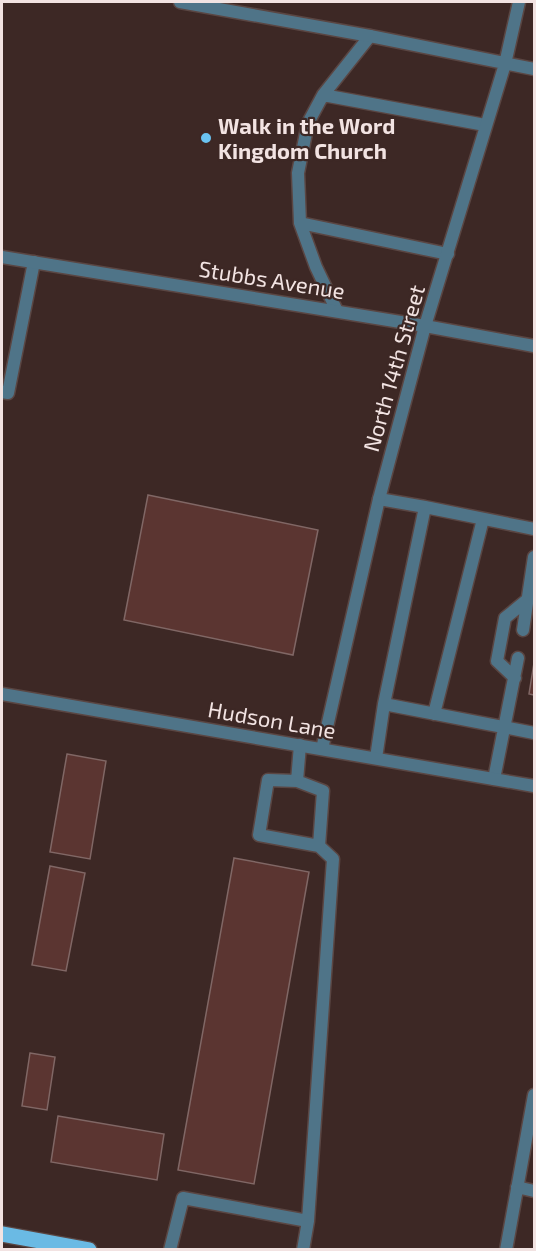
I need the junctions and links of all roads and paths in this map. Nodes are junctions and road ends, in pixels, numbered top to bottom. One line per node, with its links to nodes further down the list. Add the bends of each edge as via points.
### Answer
1 (180, 2): 3 (street)
2 (519, 2): 4 (street, North 14th Street)
3 (370, 36): 4 (street); 6 (street)
4 (505, 64): 5 (street); 7 (street, North 14th Street)
5 (534, 69)
6 (323, 95): 7 (street); 8 (street, via 308,123 298,172)
7 (485, 125): 9 (street, North 14th Street)
8 (300, 223): 9 (street); 12 (street)
9 (448, 254): 13 (street, North 14th Street)
10 (2, 257): 11 (street, Stubbs Avenue)
11 (34, 262): 12 (street, Stubbs Avenue); 15 (street, via 8,393)
12 (336, 311): 13 (street, Stubbs Avenue)
13 (425, 326): 14 (street, Stubbs Avenue); 16 (street, North 14th Street)
14 (534, 346)
15 (2, 392)
16 (379, 499): 17 (street); 31 (street, North 14th Street)
17 (424, 507): 18 (street); 26 (street)
18 (483, 519): 19 (street); 27 (street)
19 (534, 529)
20 (534, 557): 21 (street)
21 (527, 600): 22 (street); 24 (street, via 505,618 497,661)
22 (523, 630)
23 (518, 658): 24 (street)
24 (515, 678): 28 (street)
25 (2, 694): 30 (street, Hudson Lane)
26 (384, 704): 27 (street); 32 (street)
27 (434, 714): 28 (street)
28 (505, 727): 29 (street); 33 (street)
29 (534, 733)
30 (300, 745): 31 (street, Hudson Lane); 34 (street)
31 (322, 749): 32 (street, Hudson Lane)
32 (376, 758): 33 (street, Hudson Lane)
33 (494, 779): 35 (street, Hudson Lane)
34 (297, 782): 36 (street, via 323,791); 36 (street, via 268,780 259,835)
35 (534, 786)
36 (319, 846): 41 (street, via 333,859)
37 (534, 1095): 38 (street)
38 (533, 1115): 39 (street)
39 (517, 1187): 40 (street); 47 (street)
40 (534, 1191)
41 (308, 1221): 45 (street, via 183,1198); 46 (street)
42 (2, 1234): 43 (main road)
43 (47, 1246): 44 (main road)
44 (89, 1250)
45 (170, 1250)
46 (303, 1250)
47 (506, 1250)

